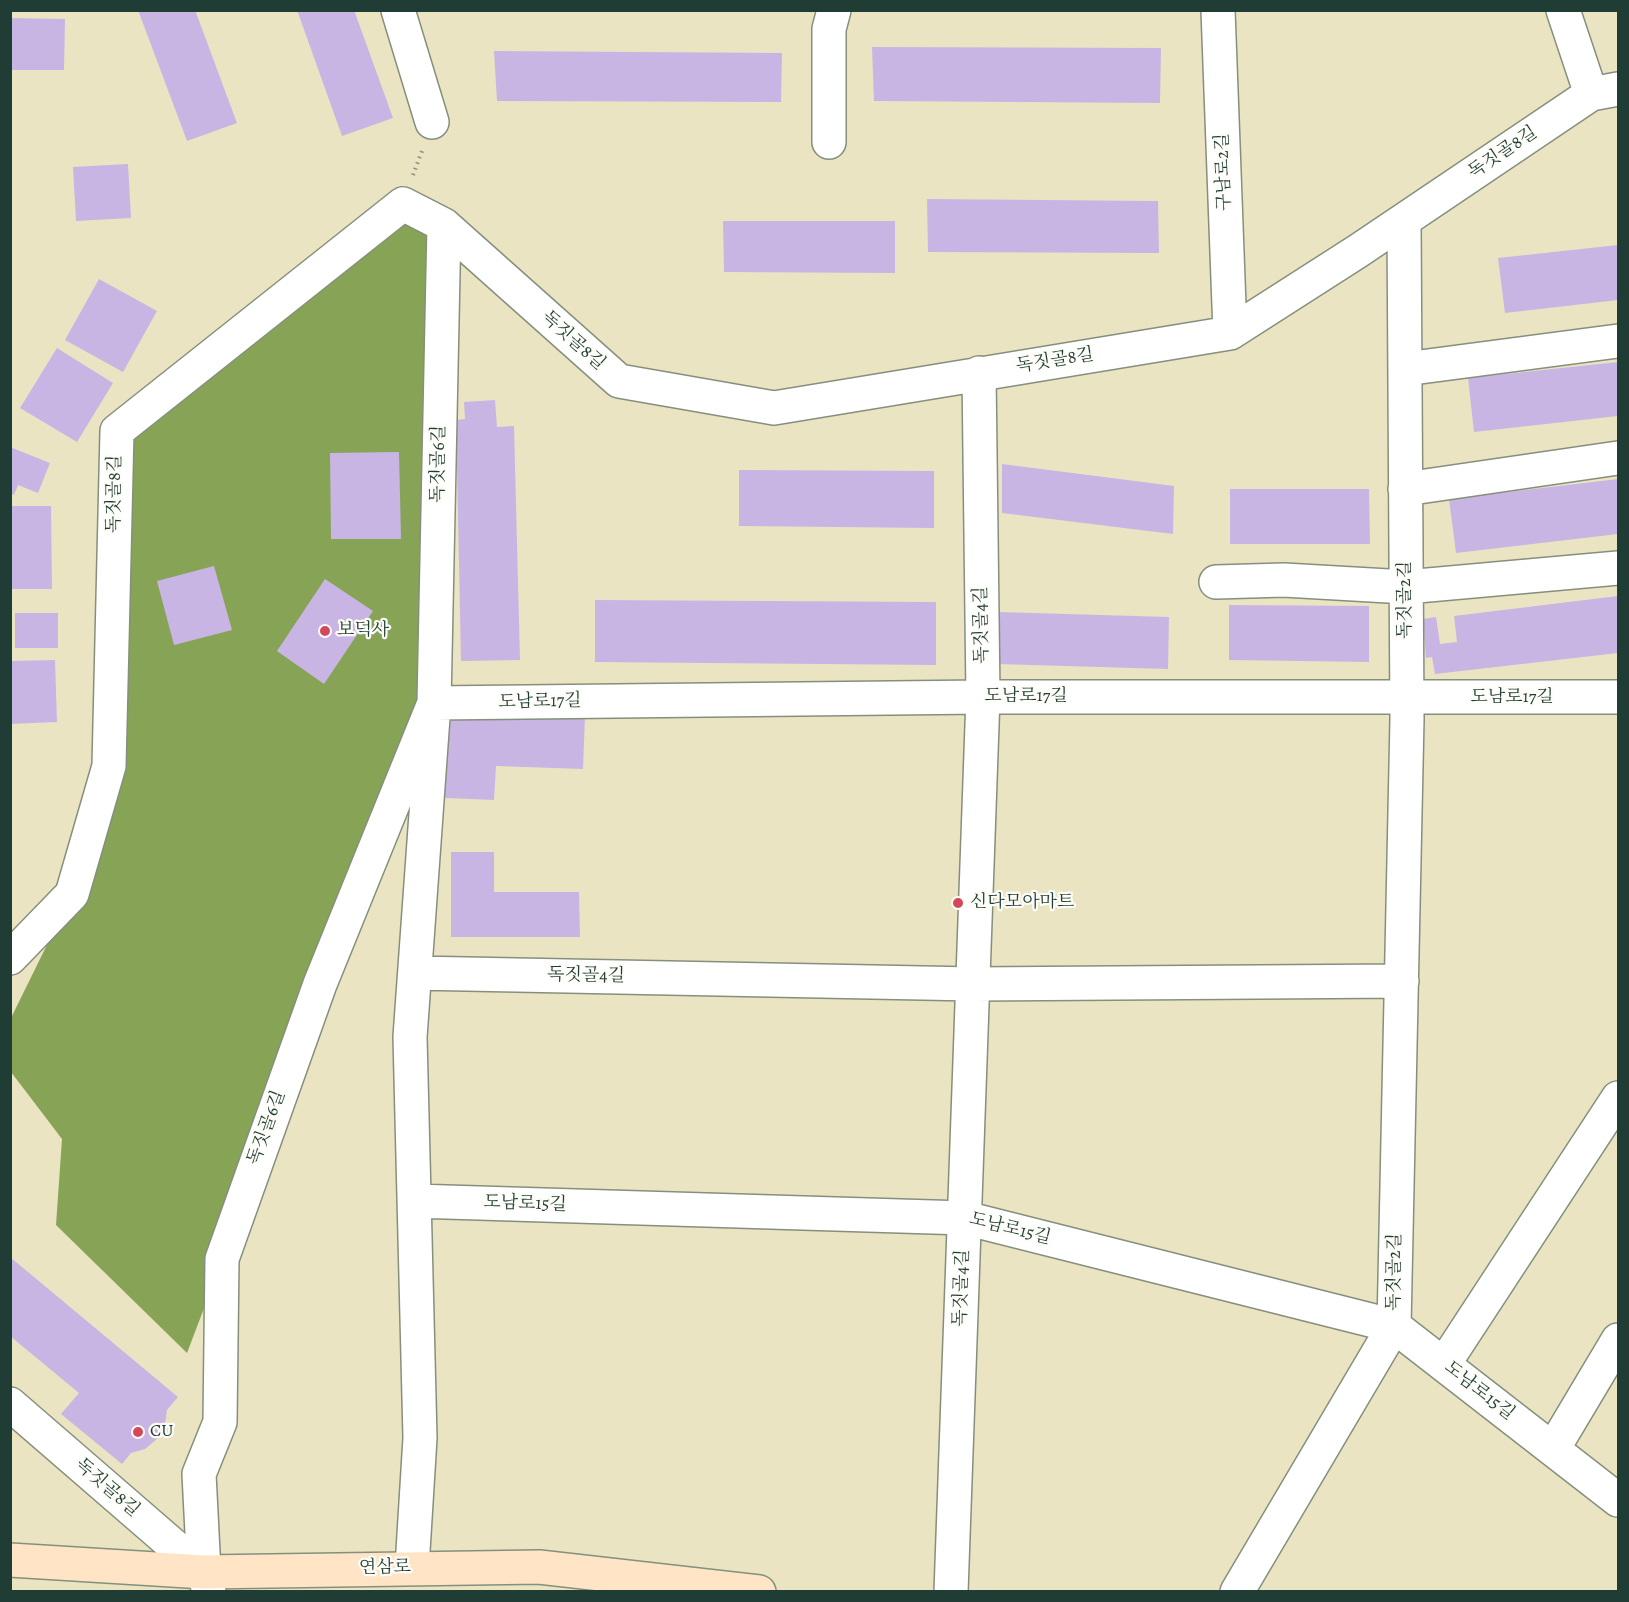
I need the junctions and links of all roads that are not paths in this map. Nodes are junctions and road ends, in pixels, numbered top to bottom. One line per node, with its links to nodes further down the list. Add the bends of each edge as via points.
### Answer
1 (398, 10): 6 (street)
2 (834, 10): 7 (street, via 829,29)
3 (1218, 10): 10 (street, 구남로2길)
4 (1563, 10): 5 (street)
5 (1605, 92): 8 (street, 독짓골8길)
6 (432, 122)
7 (829, 142)
8 (1404, 220): 10 (street, 독짓골8길); 12 (street, 독짓골2길)
9 (444, 225): 13 (street, 독짓골8길, via 619,381 774,408); 22 (street, 독짓골6길); 23 (street, 독짓골8길, via 403,204 117,431 108,766 72,894)
10 (1230, 333): 13 (street, 독짓골8길)
11 (1618, 341): 12 (street)
12 (1405, 369): 15 (street, 독짓골2길)
13 (980, 373): 19 (street, 독짓골4길)
14 (1618, 458): 15 (street)
15 (1405, 489): 18 (street, 독짓골2길)
16 (1618, 568): 18 (street)
17 (1216, 582): 18 (street, via 1284,580)
18 (1406, 587): 21 (street, 독짓골2길)
19 (983, 697): 21 (street, 도남로17길); 22 (street, 도남로17길); 26 (street, 독짓골4길)
20 (1618, 697): 21 (street, 도남로17길)
21 (1406, 698): 25 (street, 독짓골2길)
22 (434, 703): 24 (street, 독짓골6길); 38 (street, 독짓골6길, via 320,984 222,1259 220,1422 199,1474)
23 (10, 958)
24 (415, 973): 26 (street, 독짓골4길); 28 (street, 독짓골6길, via 410,1037)
25 (1402, 981): 26 (street); 30 (street, 독짓골2길)
26 (973, 984): 29 (street, 독짓골4길)
27 (1618, 1098): 32 (street)
28 (414, 1201): 29 (street, 도남로15길); 37 (street, 독짓골6길, via 420,1438)
29 (965, 1218): 30 (street, 도남로15길); 40 (street, 독짓골4길)
30 (1394, 1326): 32 (street, 도남로15길); 41 (street, 독짓골2길)
31 (1618, 1340): 34 (street)
32 (1444, 1364): 34 (street, 도남로15길)
33 (10, 1404): 38 (street, 독짓골8길)
34 (1553, 1449): 35 (street, 도남로15길)
35 (1618, 1500)
36 (10, 1560): 38 (main road, 연삼로)
37 (412, 1567): 38 (main road, 연삼로); 39 (main road, 연삼로, via 539,1566)
38 (207, 1582)
39 (759, 1592)
40 (951, 1592)
41 (1237, 1592)

